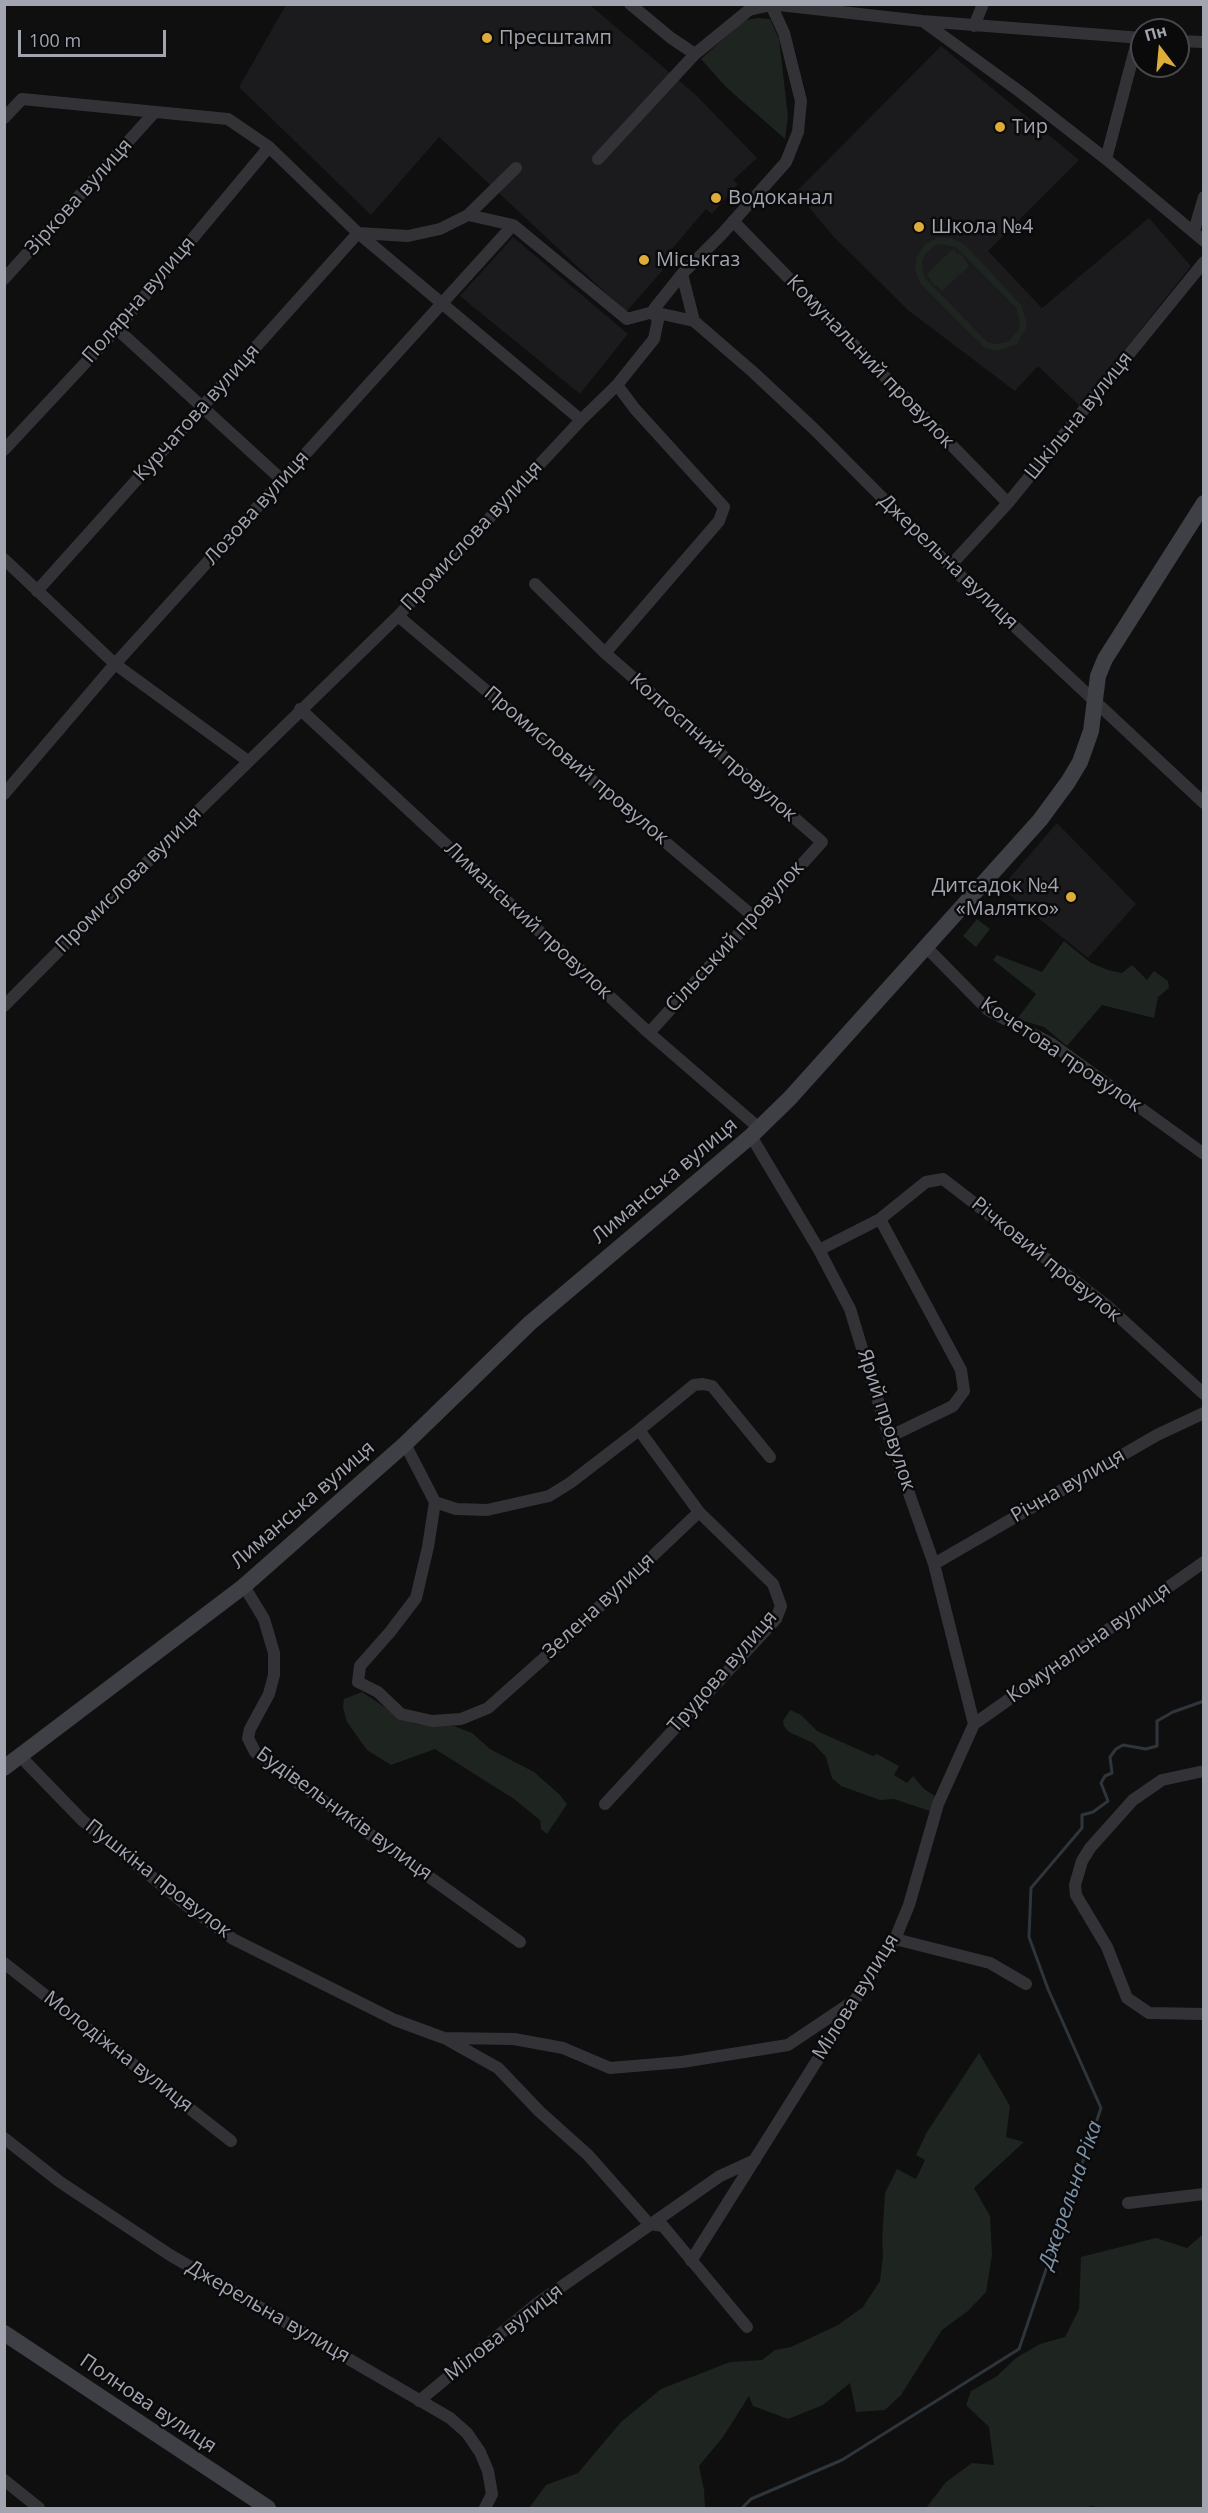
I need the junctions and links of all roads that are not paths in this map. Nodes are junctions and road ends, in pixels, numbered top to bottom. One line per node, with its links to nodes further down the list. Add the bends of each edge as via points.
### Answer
1 (630, 4): 7 (street)
2 (982, 4): 5 (street)
3 (771, 5): 4 (street); 7 (street, via 749,10); 17 (street, via 784,33 801,101 798,132 786,162)
4 (922, 21): 5 (street); 13 (street)
5 (974, 26): 6 (street)
6 (1130, 37)
7 (695, 54): 12 (street)
8 (1130, 74): 13 (street)
9 (153, 114): 10 (street, via 22,99); 11 (street, via 228,119); 24 (street, Зіркова вулиця)
10 (4, 118)
11 (269, 147): 20 (street); 28 (street, Полярна вулиця)
12 (598, 159)
13 (1106, 159): 19 (street)
14 (516, 168): 16 (street)
15 (1203, 197): 19 (street)
16 (468, 215): 18 (street); 20 (street, via 440,230 408,236)
17 (733, 221): 23 (street); 34 (street, Комунальний провулок)
18 (513, 225): 25 (street, Лозова вулиця); 26 (street, via 627,319)
19 (1194, 231): 21 (street)
20 (358, 233): 25 (street); 30 (street, Курчатова вулиця)
21 (1203, 241)
22 (1203, 262): 34 (street, Шкільна вулиця)
23 (682, 274): 26 (street); 27 (street)
24 (4, 279)
25 (440, 304): 31 (street); 33 (street, Лозова вулиця)
26 (653, 312): 27 (street); 29 (street, Промислова вулиця, via 658,320 654,339)
27 (694, 321): 37 (street, Джерельна вулиця, via 814,429)
28 (117, 329): 30 (street); 32 (street, Полярна вулиця)
29 (617, 385): 31 (street, Промислова вулиця); 41 (street, via 724,507 720,521)
30 (202, 408): 33 (street); 39 (street, Курчатова вулиця)
31 (581, 420): 40 (street, Промислова вулиця)
32 (4, 450)
33 (282, 480): 42 (street, Лозова вулиця)
34 (1008, 503): 37 (street, Шкільна вулиця)
35 (1203, 503): 43 (street, Лиманська вулиця, via 1105,659 1098,676)
36 (4, 559): 39 (street)
37 (950, 566): 43 (street, Джерельна вулиця)
38 (534, 584): 41 (street, Колгоспний провулок)
39 (37, 591): 42 (street)
40 (398, 616): 44 (street, Промислова вулиця); 49 (street, Промисловий провулок)
41 (605, 654): 48 (street, Колгоспний провулок)
42 (115, 664): 45 (street); 46 (street, Лозова вулиця)
43 (1095, 704): 47 (street, Джерельна вулиця); 50 (street, Лиманська вулиця, via 1087,745 1068,782 1040,820)
44 (300, 710): 45 (street, Промислова вулиця); 52 (street, Лиманський провулок)
45 (248, 761): 51 (street, Промислова вулиця)
46 (4, 794)
47 (1203, 803)
48 (822, 842): 49 (street, Сільський провулок)
49 (754, 917): 52 (street, Сільський провулок)
50 (927, 948): 53 (street, Лиманська вулиця); 54 (street, Кочетова провулок, via 988,1010 1052,1044)
51 (4, 1006)
52 (649, 1033): 53 (street, Лиманський провулок)
53 (755, 1132): 56 (street, Ярий провулок); 61 (street, Лиманська вулиця, via 530,1323)
54 (1203, 1154)
55 (880, 1219): 56 (street, Річковий провулок); 57 (street, Річковий провулок, via 926,1182 943,1179 1106,1305); 60 (street, via 961,1370 964,1391 953,1406)
56 (819, 1250): 60 (street, Ярий провулок, via 850,1309)
57 (1203, 1394)
58 (1203, 1413): 66 (street, Річна вулиця, via 1111,1461)
59 (639, 1430): 62 (street, via 694,1385 703,1384 717,1391); 63 (street, via 549,1496 487,1510 456,1509); 64 (street)
60 (889, 1437): 66 (street, Ярий провулок)
61 (405, 1444): 63 (street); 67 (street, Лиманська вулиця)
62 (770, 1457)
63 (435, 1502): 64 (street, Зелена вулиця, via 416,1598 360,1666 358,1682 378,1692 401,1714 432,1721 461,1719 488,1708)
64 (699, 1512): 72 (street, Трудова вулиця, via 773,1584 781,1606 776,1619)
65 (1203, 1562): 68 (street, Комунальна вулиця)
66 (934, 1564): 68 (street, Ярий провулок)
67 (244, 1586): 69 (street, Лиманська вулиця); 74 (street, Будівельників вулиця, via 264,1619 274,1653 269,1694 248,1738 255,1752)
68 (974, 1724): 73 (street, Мілова вулиця, via 938,1804 909,1905)
69 (20, 1756): 70 (street, Лиманська вулиця); 79 (street, Пушкіна провулок, via 82,1820 233,1939 395,2020)
70 (4, 1768)
71 (1203, 1770): 78 (street, via 1161,1780 1133,1800 1090,1848 1075,1885 1076,1895 1107,1947 1127,1998 1149,2013)
72 (605, 1804)
73 (895, 1939): 76 (street, via 990,1963); 77 (street, Мілова вулиця)
74 (520, 1942)
75 (4, 1963): 81 (street, Молодіжна вулиця)
76 (1026, 1984)
77 (855, 2000): 79 (street, Пушкіна провулок, via 788,2045 682,2062 610,2068 563,2048 514,2039); 82 (street, Мілова вулиця)
78 (1203, 2014)
79 (444, 2038): 85 (street, Пушкіна провулок, via 498,2068 588,2155)
80 (4, 2138): 89 (street, Джерельна вулиця, via 60,2182 170,2255)
81 (231, 2141)
82 (755, 2160): 85 (street, Мілова вулиця, via 720,2176); 86 (street, Мілова вулиця)
83 (1203, 2194): 84 (street)
84 (1128, 2203)
85 (649, 2224): 86 (street, via 663,2226); 89 (street, Мілова вулиця, via 535,2305)
86 (691, 2261): 87 (street)
87 (747, 2327)
88 (4, 2333): 92 (street, Полнова вулиця)
89 (419, 2401): 93 (street, Джерельна вулиця, via 450,2418 480,2452 492,2494)
90 (4, 2480): 91 (street)
91 (39, 2508)
92 (268, 2508)
93 (485, 2508)

